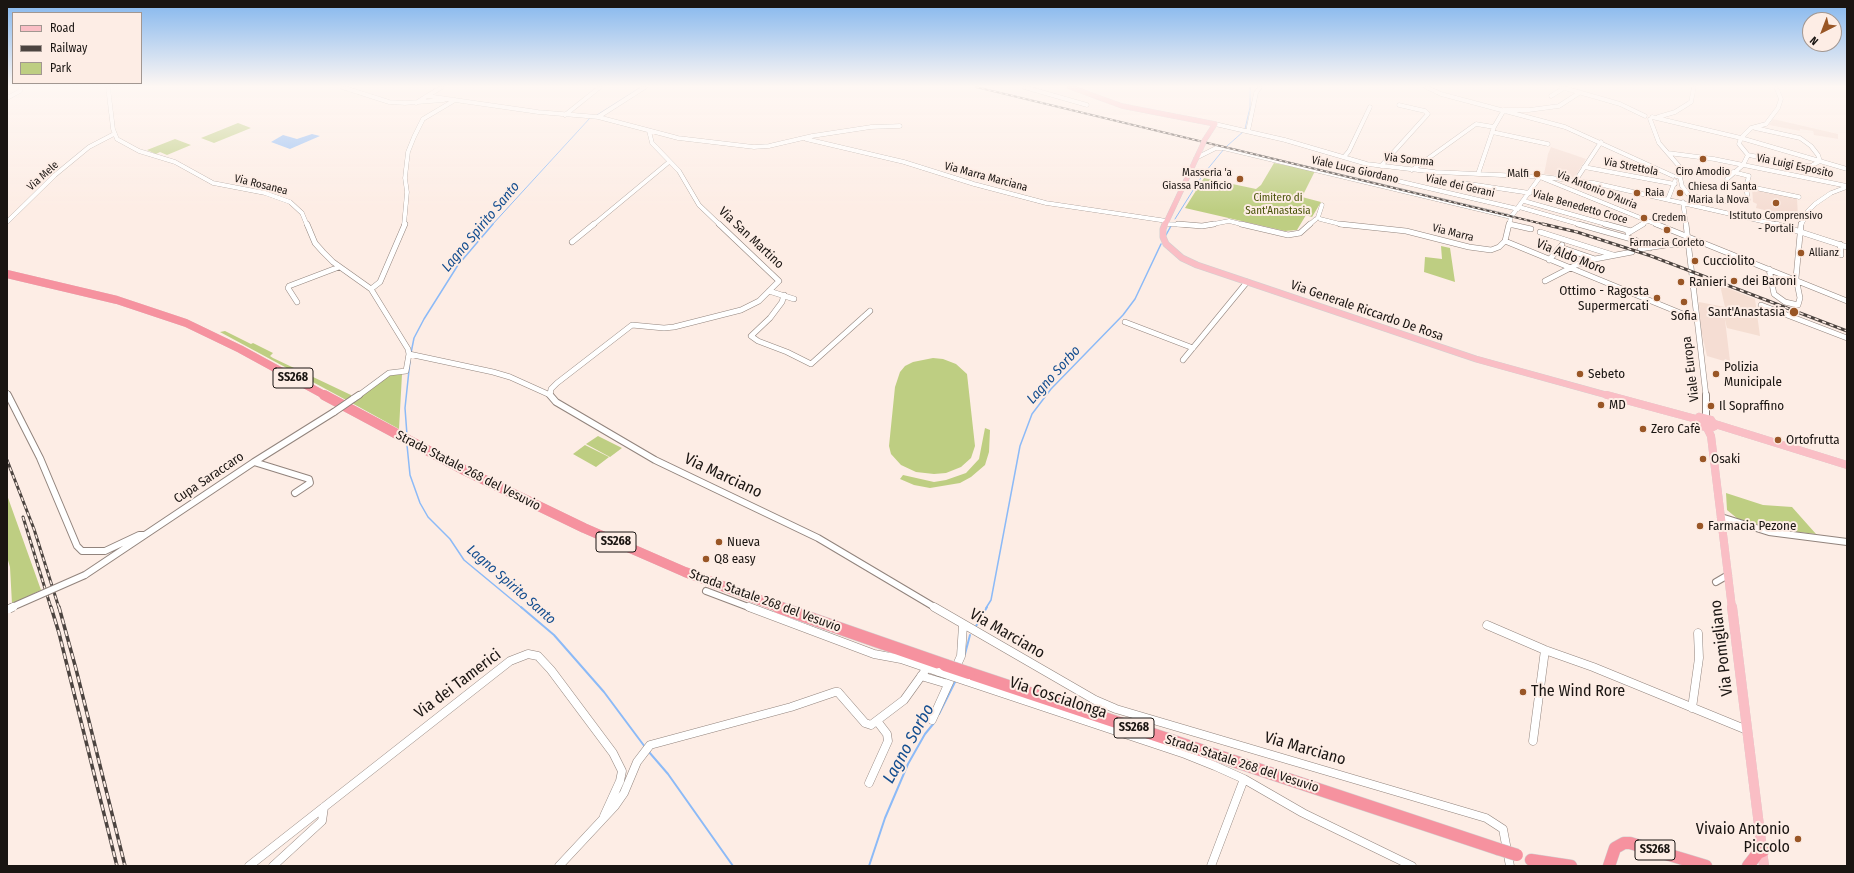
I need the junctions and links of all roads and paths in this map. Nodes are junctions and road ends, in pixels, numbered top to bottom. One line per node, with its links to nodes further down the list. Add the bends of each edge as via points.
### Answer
1 (1494, 127): 20 (street)
2 (113, 128): 21 (street)
3 (419, 128): 94 (street, via 408,152 405,223 380,282)
4 (637, 128): 18 (street)
5 (865, 128): 23 (street)
6 (1212, 128): 30 (main road, Via Generale Riccardo De Rosa)
7 (1232, 128): 19 (street, Via Somma)
8 (1249, 128): 19 (street)
9 (1360, 128): 29 (street)
10 (1416, 128): 34 (street)
11 (1471, 128): 37 (street)
12 (1563, 128): 25 (street)
13 (1654, 128): 27 (street, via 1659,143)
14 (1700, 128): 24 (street)
15 (1752, 128): 24 (street)
16 (1756, 128): 22 (street)
17 (1792, 130): 22 (street)
18 (649, 131): 23 (street, via 687,140 750,146 769,146); 32 (street, Via San Martino, via 652,143)
19 (1248, 131): 29 (street, Via Somma)
20 (1492, 132): 26 (street); 40 (street)
21 (114, 134): 65 (street, Via Mele, via 89,147); 87 (street, Via Rosanea, via 123,144 175,162 213,183 265,193 290,202 302,213 315,243)
22 (1794, 136): 31 (street, via 1811,146)
23 (802, 138): 63 (street, Via Marra Marciana, via 904,162 1046,203)
24 (1741, 138): 28 (street, via 1739,142); 31 (street)
25 (1601, 142): 35 (street); 41 (street)
26 (1548, 144)
27 (1668, 153): 33 (street, Via Luigi Esposito); 43 (street, via 1680,168)
28 (1748, 155): 31 (street, via 1807,166); 33 (street)
29 (1344, 157): 34 (street, Via Somma)
30 (1196, 158): 61 (street, Viale Luca Giordano, via 1216,148 1224,148); 63 (main road, Via Generale Riccardo De Rosa)
31 (1820, 161): 36 (street)
32 (669, 162): 75 (street); 95 (street, Via San Martino, via 679,171 699,205 779,280)
33 (1743, 165): 38 (street); 50 (street, Via Luigi Esposito)
34 (1381, 166): 37 (street, Via Somma)
35 (1584, 166): 45 (street); 48 (street, Via Strettola)
36 (1847, 169)
37 (1412, 170): 39 (street, Via Somma)
38 (1733, 172): 44 (street); 49 (street, via 1749,176)
39 (1465, 173): 40 (street, Via Somma); 47 (street)
40 (1478, 174): 42 (street, Via Somma)
41 (1673, 176): 43 (street); 48 (street)
42 (1540, 177): 45 (street, Via Somma); 51 (street); 64 (street, Via Antonio D'Auria)
43 (1680, 177): 53 (street, via 1682,186)
44 (1727, 178)
45 (1576, 180): 55 (street, Via Somma)
46 (1398, 181): 52 (street, Viale dei Gerani)
47 (1463, 183): 51 (street); 52 (street)
48 (1675, 184): 55 (street)
49 (1747, 184): 53 (street, via 1748,200 1731,202); 54 (street)
50 (1847, 187): 69 (street, via 1811,207)
51 (1530, 194): 56 (street)
52 (1460, 195): 60 (street, Viale dei Gerani)
53 (1690, 196): 59 (street)
54 (1799, 197)
55 (1668, 199): 57 (street, Via Somma)
56 (1524, 201): 60 (street); 68 (street, Viale Benedetto Croce)
57 (1682, 202): 59 (street, Via Somma); 72 (street, Viale Europa)
58 (1322, 205): 62 (street)
59 (1697, 205): 69 (street, Via Somma)
60 (1518, 208): 61 (street); 71 (street, Viale dei Gerani)
61 (1511, 217): 66 (street)
62 (1318, 218): 63 (street, via 1300,233 1288,235 1229,222 1202,226); 74 (street, Via Marra, via 1345,225 1406,231 1485,250 1495,249)
63 (1167, 221): 93 (main road, Via Generale Riccardo De Rosa, via 1163,232 1164,242 1177,255 1197,266)
64 (1647, 221): 68 (street); 72 (street, Via Antonio D'Auria)
65 (7, 222)
66 (1509, 224): 67 (street); 74 (street)
67 (1531, 229)
68 (1630, 231): 71 (street)
69 (1799, 231): 76 (street, Via Somma); 92 (street, via 1796,278)
70 (1540, 232): 73 (street)
71 (1622, 236): 80 (street, Viale dei Gerani)
72 (1687, 237): 77 (street, Viale Europa); 89 (street, Via Antonio D'Auria)
73 (1565, 240): 78 (street); 83 (street)
74 (1505, 241): 86 (street, Via Aldo Moro)
75 (572, 242)
76 (1840, 244): 79 (street, Via Somma); 84 (street)
77 (1687, 245): 80 (street); 102 (street, Viale Europa)
78 (1560, 247): 85 (street); 86 (street)
79 (1847, 247)
80 (1650, 248): 81 (street)
81 (1640, 249)
82 (1632, 252): 83 (street)
83 (1613, 255): 85 (street)
84 (1841, 255)
85 (1595, 259): 88 (street)
86 (1549, 260): 88 (street, Via Aldo Moro)
87 (339, 267): 94 (street, Via Rosanea); 99 (street, via 289,286)
88 (1570, 268): 91 (street); 102 (street, Via Aldo Moro)
89 (1769, 269): 92 (street, Via Antonio D'Auria); 92 (street, via 1774,294 1785,302 1798,305)
90 (7, 274): 128 (highway, Strada Statale 268 del Vesuvio / SS268, via 117,300 186,323 223,340 466,471 596,534 685,572)
91 (1545, 281)
92 (1798, 281): 98 (street, Via Antonio D'Auria)
93 (1247, 282): 105 (street); 111 (main road, Via Generale Riccardo De Rosa, via 1476,359)
94 (371, 289): 106 (street, Via Rosanea)
95 (769, 291): 96 (street); 109 (street, Via San Martino, via 751,306 692,323 664,328 632,325 557,383 551,389)
96 (784, 295): 97 (street); 101 (street, via 776,311 752,334 752,337 758,342 811,364)
97 (794, 299)
98 (1847, 301)
99 (297, 302)
100 (1761, 305): 104 (street)
101 (870, 311)
102 (1696, 319): 110 (street, Viale Europa, via 1707,404)
103 (1125, 322): 105 (street)
104 (1847, 338)
105 (1193, 348): 107 (street)
106 (409, 354): 109 (street, Via Marciano, via 493,372); 113 (street, Cupa Saraccaro, bridge, via 406,371 389,373 334,412)
107 (1182, 360)
108 (7, 393): 117 (street, via 40,458 77,546 82,551 105,551)
109 (550, 395): 123 (street, Via Marciano, via 556,402 642,453 818,538)
110 (1706, 418): 111 (main road); 112 (main road)
111 (1696, 419): 112 (main road, via 1699,424)
112 (1711, 426): 114 (main road); 116 (main road, Via Pomigliano)
113 (254, 462): 115 (street, via 309,479 310,482); 117 (street, Cupa Saraccaro)
114 (1847, 465)
115 (295, 493)
116 (1721, 517): 118 (street, via 1769,532); 119 (main road, Via Pomigliano)
117 (146, 534): 122 (street, Cupa Saraccaro, bridge, via 85,575)
118 (1847, 542)
119 (1728, 575): 120 (street); 135 (main road, Via Pomigliano)
120 (1716, 582)
121 (706, 591): 127 (street, via 874,654 901,659)
122 (8, 609)
123 (963, 625): 131 (street, via 961,656); 143 (street, Via Marciano, via 1095,700 1116,709 1486,818 1503,829)
124 (1486, 625): 126 (street)
125 (1698, 633): 132 (street, via 1699,658)
126 (1545, 650): 132 (street); 136 (street)
127 (927, 668): 128 (street); 129 (street)
128 (942, 668): 130 (highway, Strada Statale 268 del Vesuvio / SS268, bridge)
129 (921, 676): 131 (street); 134 (street, via 904,700)
130 (968, 677): 137 (street, Via Coscialonga, via 1185,754); 143 (highway, Strada Statale 268 del Vesuvio / SS268, bridge, via 1498,849)
131 (948, 684): 133 (street)
132 (1692, 708): 135 (street)
133 (932, 720)
134 (877, 721): 138 (street, via 887,734 888,741); 140 (street, via 869,725 838,692 835,692 791,707 656,742 650,745 637,762 624,793)
135 (1747, 730): 141 (main road, Via Pomigliano)
136 (1533, 741)
137 (1244, 779): 148 (street); 149 (street, Via Coscialonga, via 1297,810)
138 (869, 783)
139 (324, 807): 140 (street, Via dei Tamerici, via 510,661 528,654 538,656 551,670 613,753 622,771); 145 (street, Via dei Tamerici); 146 (street, via 322,821)
140 (604, 816): 147 (street)
141 (1763, 851): 153 (highway, via 1758,853); 154 (main road, Via Pomigliano)
142 (1531, 860): 143 (highway, Strada Statale 268 del Vesuvio / SS268); 150 (highway, Strada Statale 268 del Vesuvio / SS268); 151 (highway, SS268)
143 (1514, 861)
144 (1613, 863): 152 (highway, SS268, via 1615,848 1630,843)
145 (249, 866)
146 (273, 866)
147 (559, 866)
148 (1210, 866)
149 (1412, 866)
150 (1550, 866)
151 (1571, 866)
152 (1706, 866)
153 (1748, 866)
154 (1764, 866)

